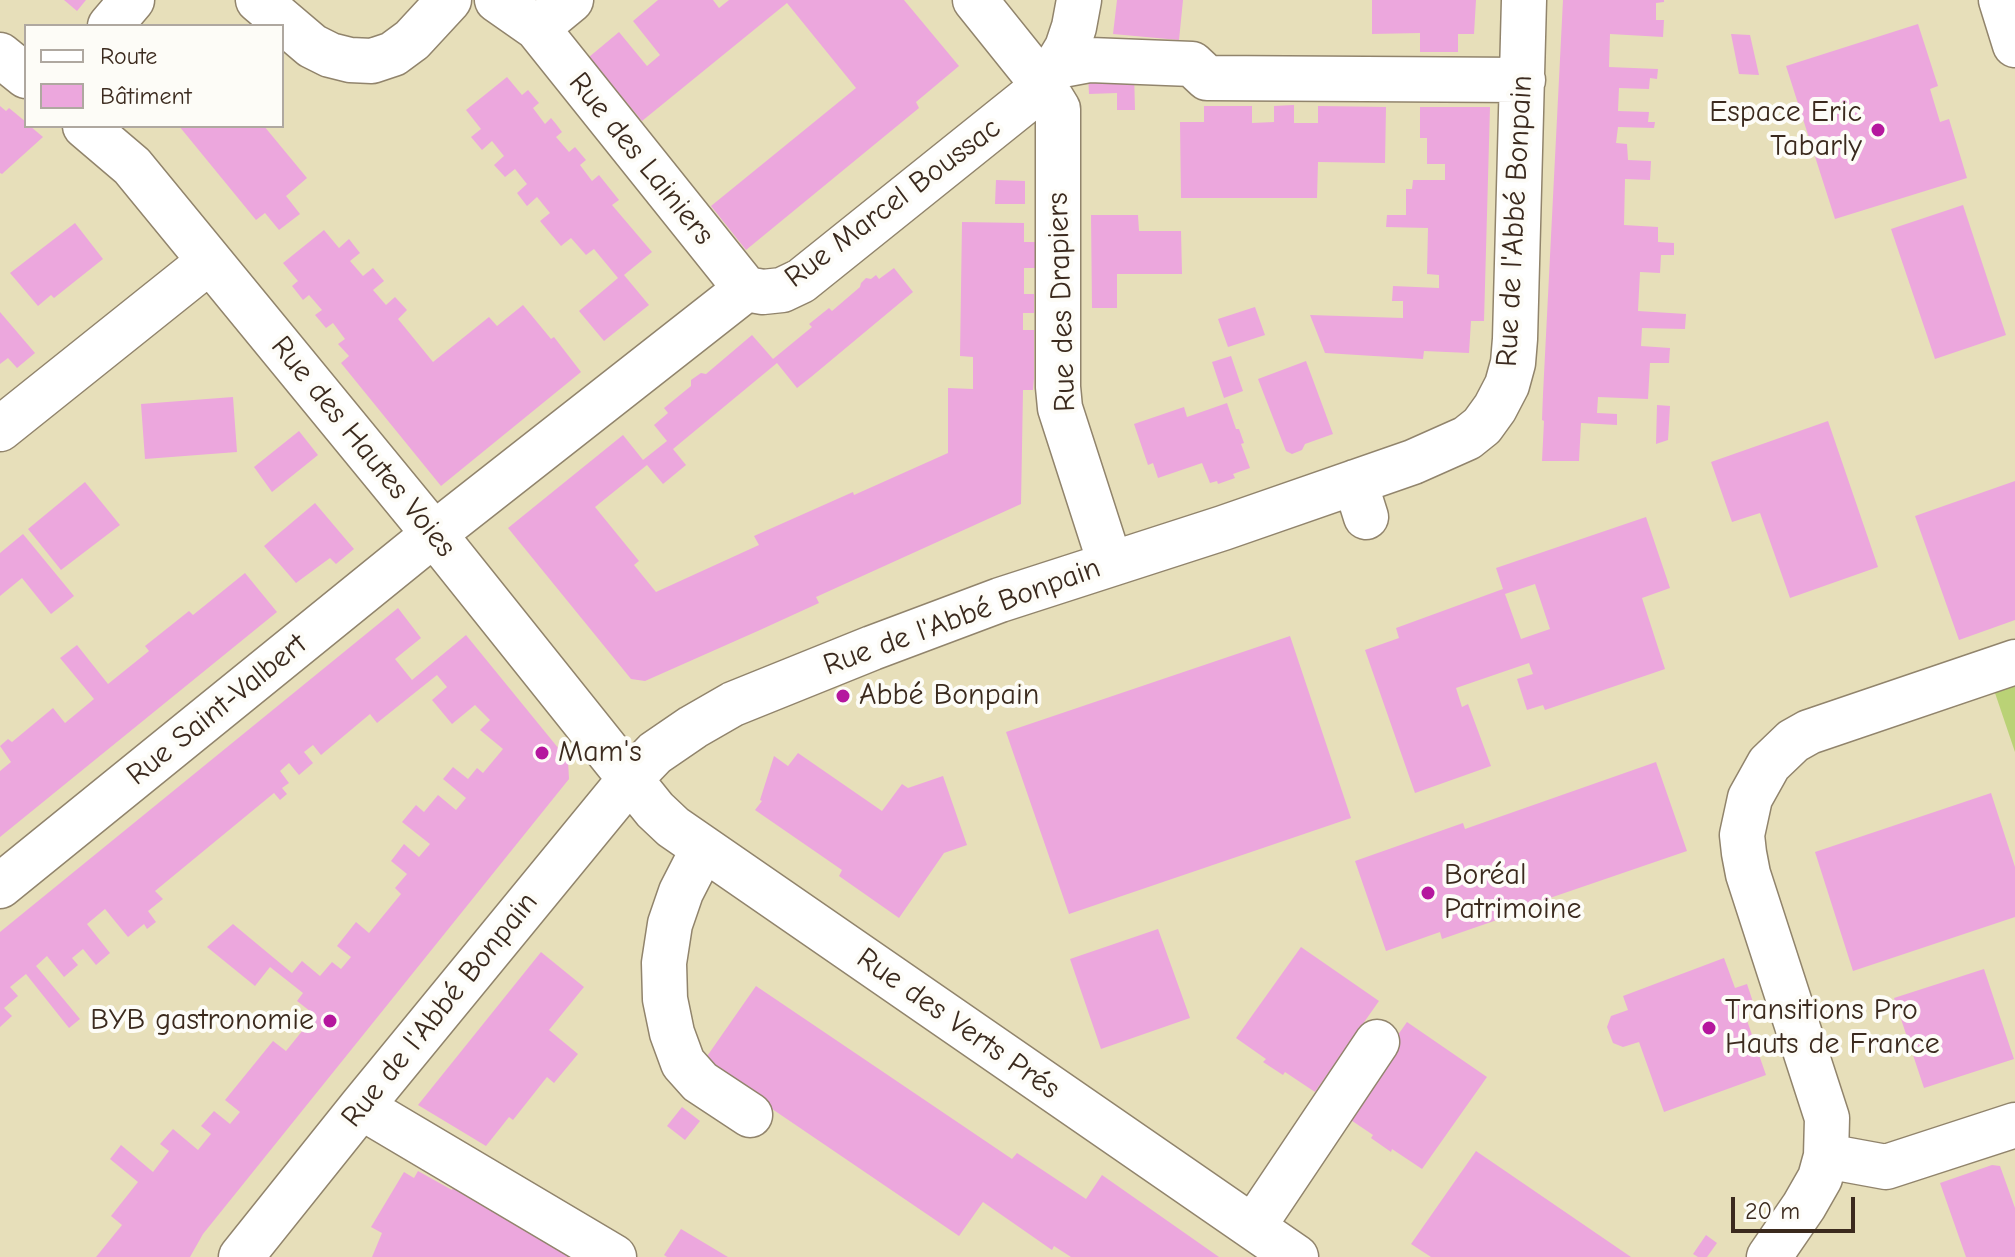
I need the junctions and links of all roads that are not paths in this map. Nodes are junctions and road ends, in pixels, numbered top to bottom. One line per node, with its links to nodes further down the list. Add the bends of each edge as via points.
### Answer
1 (132, 0): 10 (street)
2 (258, 0): 3 (street, via 312,46 330,55 372,61 412,40)
3 (449, 0)
4 (571, 0): 9 (street, Rue des Lainiers)
5 (975, 0): 14 (street)
6 (1079, 0): 14 (street, Rue Marcel Boussac, via 1067,48)
7 (1524, 0): 15 (street, Rue de l'Abbé Bonpain)
8 (2001, 0): 11 (street)
9 (515, 9): 18 (street, Rue des Lainiers)
10 (112, 24)
11 (2015, 45)
12 (0, 55): 13 (street)
13 (24, 74)
14 (1051, 76): 15 (street, via 1090,60 1192,64 1207,78); 18 (street, Rue Marcel Boussac, via 801,281 782,290); 21 (street, Rue des Drapiers, via 1058,109 1060,408)
15 (1523, 80): 21 (street, Rue de l'Abbé Bonpain, via 1513,363 1507,385 1482,426 1413,462 1361,500 1228,542)
16 (87, 128): 17 (street, Rue des Hautes Voies, via 132,166)
17 (210, 261): 19 (street); 20 (street, Rue des Hautes Voies)
18 (746, 289): 20 (street, Rue Marcel Boussac)
19 (0, 429)
20 (434, 534): 23 (street, Rue des Hautes Voies); 25 (street, Rue Saint-Valbert)
21 (1110, 563): 23 (street, Rue de l'Abbé Bonpain, via 1008,616 872,648 733,704 655,753)
22 (2015, 662): 30 (street, via 1809,732 1769,764 1750,798 1742,835 1748,874 1827,1118)
23 (630, 779): 24 (street, Rue des Verts Prés, via 655,810); 27 (street, Rue de l'Abbé Bonpain)
24 (703, 849): 28 (street, via 670,924 665,999 683,1063 700,1082); 31 (street, Rue des Verts Prés)
25 (0, 886)
26 (1377, 1042): 31 (street)
27 (361, 1107): 32 (street, Rue de l'Abbé Bonpain); 33 (street)
28 (750, 1115)
29 (2015, 1125): 30 (street, via 1886,1167)
30 (1826, 1156): 35 (street, via 1810,1196)
31 (1253, 1227): 34 (street, Rue des Verts Prés)
32 (241, 1257)
33 (614, 1257)
34 (1296, 1257)
35 (1769, 1257)

